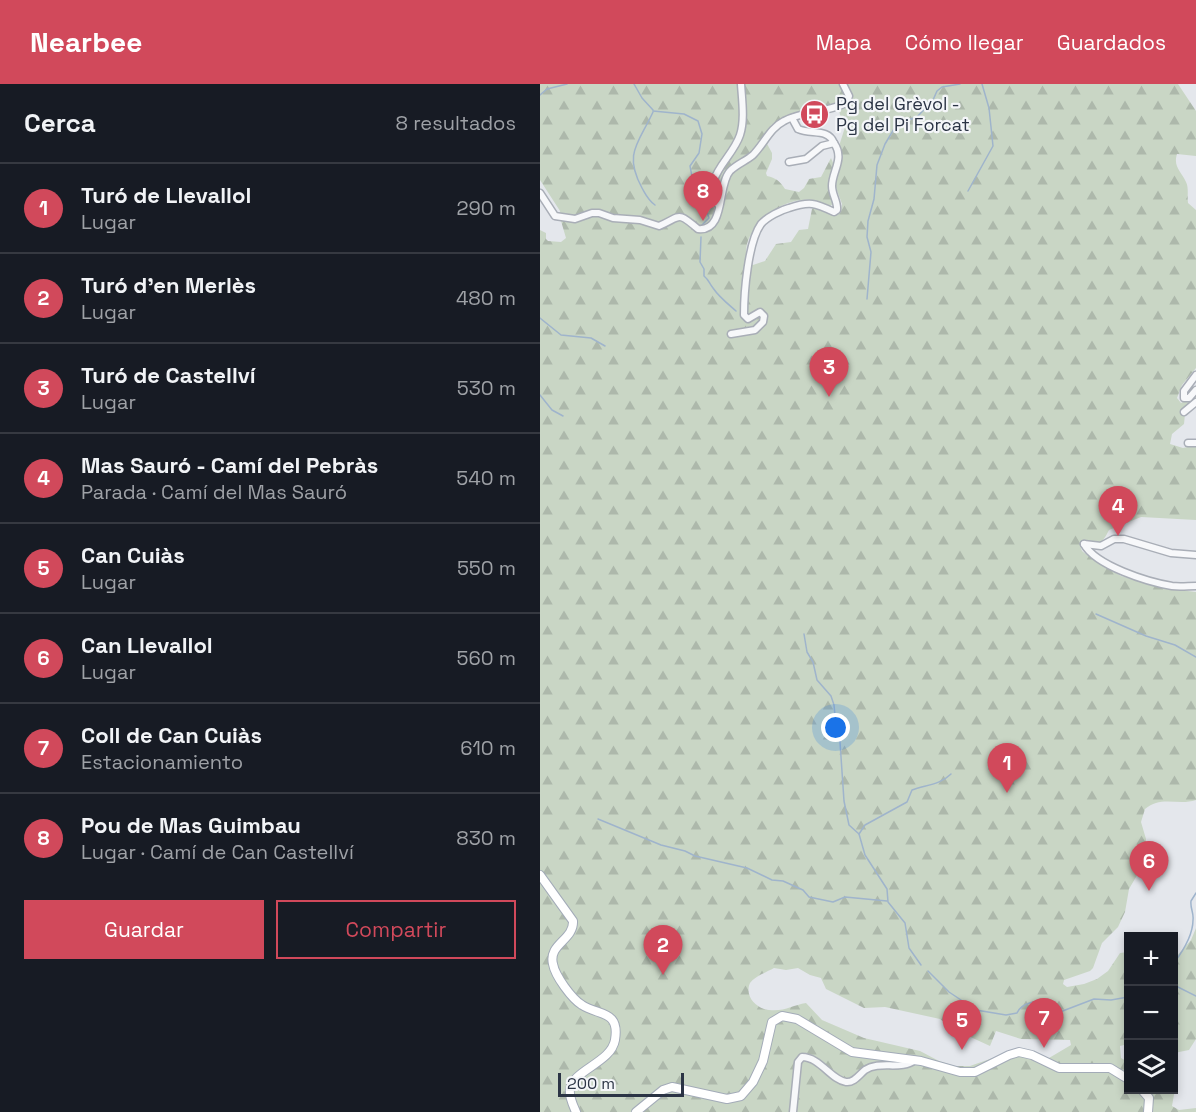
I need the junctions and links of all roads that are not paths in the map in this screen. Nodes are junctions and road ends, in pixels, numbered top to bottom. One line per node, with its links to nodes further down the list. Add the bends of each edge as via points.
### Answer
1 (741, 84): 7 (street, via 740,137 714,181)
2 (843, 84): 3 (street, via 849,98 844,104)
3 (792, 118): 4 (street, via 798,129 826,133); 7 (street, via 777,125 754,154 729,172)
4 (834, 143): 5 (street, via 822,146 806,159); 8 (street, via 838,167 832,185 837,210 832,212 809,203 785,209 762,224 747,276 744,315 748,319 760,312 763,322 755,330)
5 (789, 162)
6 (540, 193): 7 (street, via 555,216 575,219 599,213 659,226 679,216 703,230 714,221)
7 (719, 206)
8 (731, 334)
9 (1196, 375): 10 (street, via 1184,391 1184,398)
10 (1196, 390)
11 (1196, 402): 12 (street)
12 (1184, 412)
13 (1196, 442): 14 (street)
14 (1188, 443)
15 (1196, 555): 16 (street, via 1171,553 1135,541 1114,539 1101,546 1084,544 1128,574 1174,587)
16 (1196, 586)
17 (540, 875): 21 (main road, via 573,921 573,930 554,951 554,968 578,1003 609,1016 615,1025 610,1050 571,1086)
18 (915, 1060): 19 (main road, via 971,1072 1022,1052 1059,1068 1110,1068); 22 (main road, via 852,1052 797,1019 782,1016 772,1022 759,1072 741,1096 727,1100 672,1087); 23 (street, via 872,1067 847,1082 811,1059 801,1058)
19 (1124, 1077)
20 (1146, 1094): 24 (main road)
21 (576, 1112)
22 (636, 1112)
23 (793, 1112)
24 (1148, 1112)

